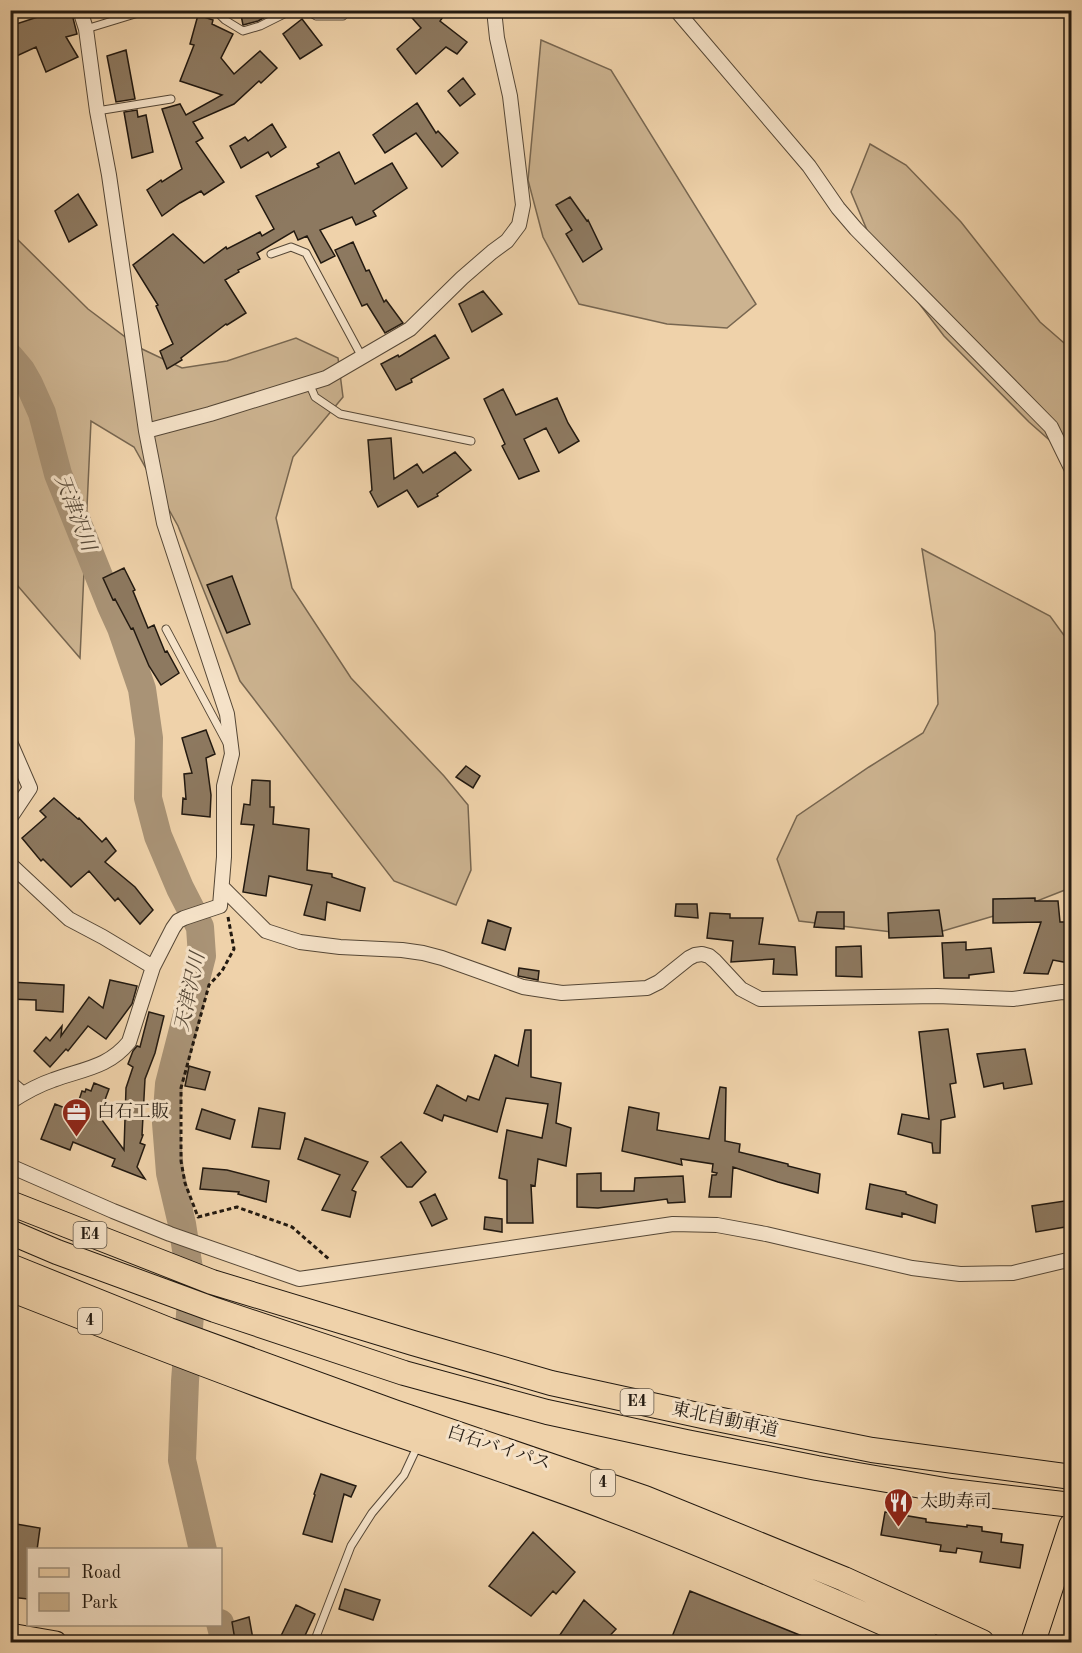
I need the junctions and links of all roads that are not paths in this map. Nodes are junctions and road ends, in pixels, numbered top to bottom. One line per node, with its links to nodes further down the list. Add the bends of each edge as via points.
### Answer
1 (80, 10): 9 (street)
2 (148, 10): 9 (lane)
3 (215, 10): 4 (lane, via 243,31)
4 (292, 10)
5 (306, 10): 8 (lane, via 316,16)
6 (495, 10): 13 (street, via 516,137 523,205 519,225 507,242 462,278 410,329)
7 (676, 10): 17 (street, via 809,166 856,229 1051,426)
8 (343, 16)
9 (86, 29): 11 (street)
10 (171, 99): 11 (lane)
11 (98, 111): 15 (street)
12 (271, 254): 13 (lane, via 291,247 306,254)
13 (362, 357): 14 (street)
14 (309, 383): 15 (street); 16 (lane, via 315,397 340,414)
15 (146, 430): 20 (street, via 164,523 227,714)
16 (471, 441)
17 (1071, 470)
18 (166, 629): 20 (lane)
19 (10, 742): 21 (street, via 30,788)
20 (232, 753): 23 (street, via 224,786)
21 (10, 818)
22 (10, 864): 24 (street, via 69,919)
23 (222, 887): 24 (street, via 220,906 178,921); 25 (street, via 266,931 285,938 340,947 423,953 533,989 574,993 647,988 689,958 702,954 715,961 741,989 760,999 1013,999)
24 (153, 967): 29 (street, via 135,1027 121,1052 109,1061)
25 (1071, 993)
26 (10, 1023): 27 (street)
27 (10, 1031)
28 (10, 1083): 29 (street)
29 (23, 1094): 30 (street)
30 (10, 1102)
31 (10, 1166): 34 (street, via 170,1234 299,1279 673,1224 717,1225 912,1268 960,1274 1013,1273)
32 (10, 1203): 40 (highway, 東北自動車道 / E4, via 212,1282 562,1385 872,1450)
33 (10, 1232): 41 (highway, 東北自動車道 / E4, via 214,1310 404,1372 547,1412)
34 (1071, 1259)
35 (10, 1266): 37 (highway, 白石バイパス / 4)
36 (10, 1289): 37 (highway, 白石バイパス / 4)
37 (170, 1341): 38 (highway, 白石バイパス / 4)
38 (214, 1358): 39 (highway, 白石バイパス / 4); 47 (highway, 白石バイパス / 4, via 394,1413 645,1498 844,1579)
39 (419, 1442): 45 (lane, via 404,1475 351,1546); 46 (highway, 白石バイパス / 4, via 629,1516)
40 (1071, 1477)
41 (1071, 1515): 42 (highway)
42 (1067, 1550): 48 (highway)
43 (10, 1634): 44 (main road)
44 (57, 1642)
45 (314, 1642)
46 (926, 1642)
47 (982, 1642)
48 (1033, 1642)

